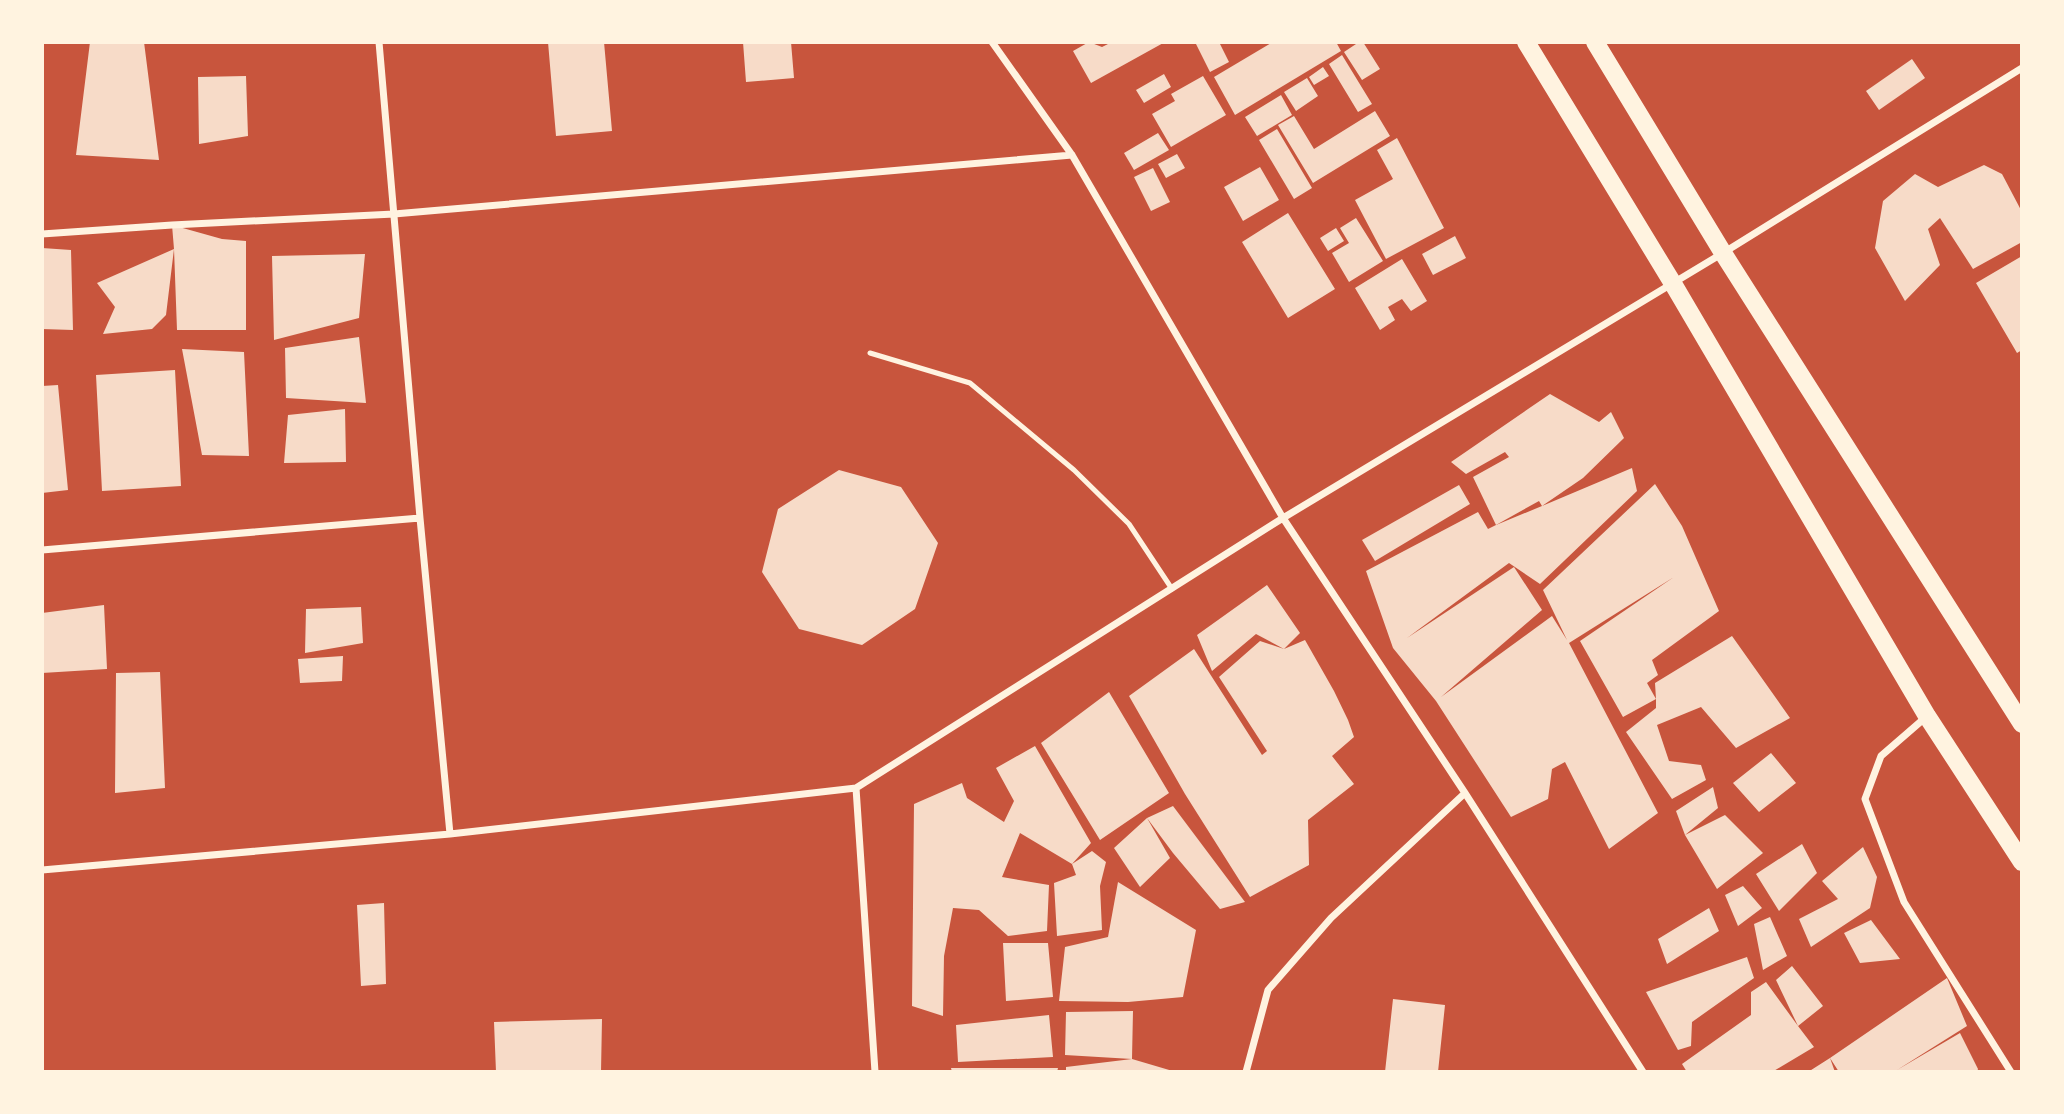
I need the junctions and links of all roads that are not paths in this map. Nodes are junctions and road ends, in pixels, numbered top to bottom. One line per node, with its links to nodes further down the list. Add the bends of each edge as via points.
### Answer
1 (379, 42): 7 (street)
2 (992, 42): 6 (street)
3 (1526, 42): 10 (main road)
4 (1595, 42): 9 (main road)
5 (2022, 68): 9 (street)
6 (1072, 155): 7 (street); 13 (street)
7 (394, 214): 8 (street); 12 (street)
8 (42, 234)
9 (1723, 253): 10 (street); 17 (main road)
10 (1672, 282): 13 (street); 16 (main road)
11 (870, 353): 15 (lane, via 970,383 1074,470 1129,524)
12 (420, 518): 14 (street); 20 (street)
13 (1283, 518): 15 (street); 19 (street)
14 (42, 550)
15 (1172, 589): 18 (street)
16 (1927, 716): 21 (main road); 26 (street, via 1881,756 1865,799 1904,902)
17 (2022, 724)
18 (856, 788): 20 (street); 23 (street)
19 (1465, 793): 24 (street, via 1331,918 1268,990); 25 (street)
20 (450, 834): 22 (street)
21 (2022, 862)
22 (42, 870)
23 (875, 1072)
24 (1246, 1072)
25 (1643, 1072)
26 (2011, 1072)

